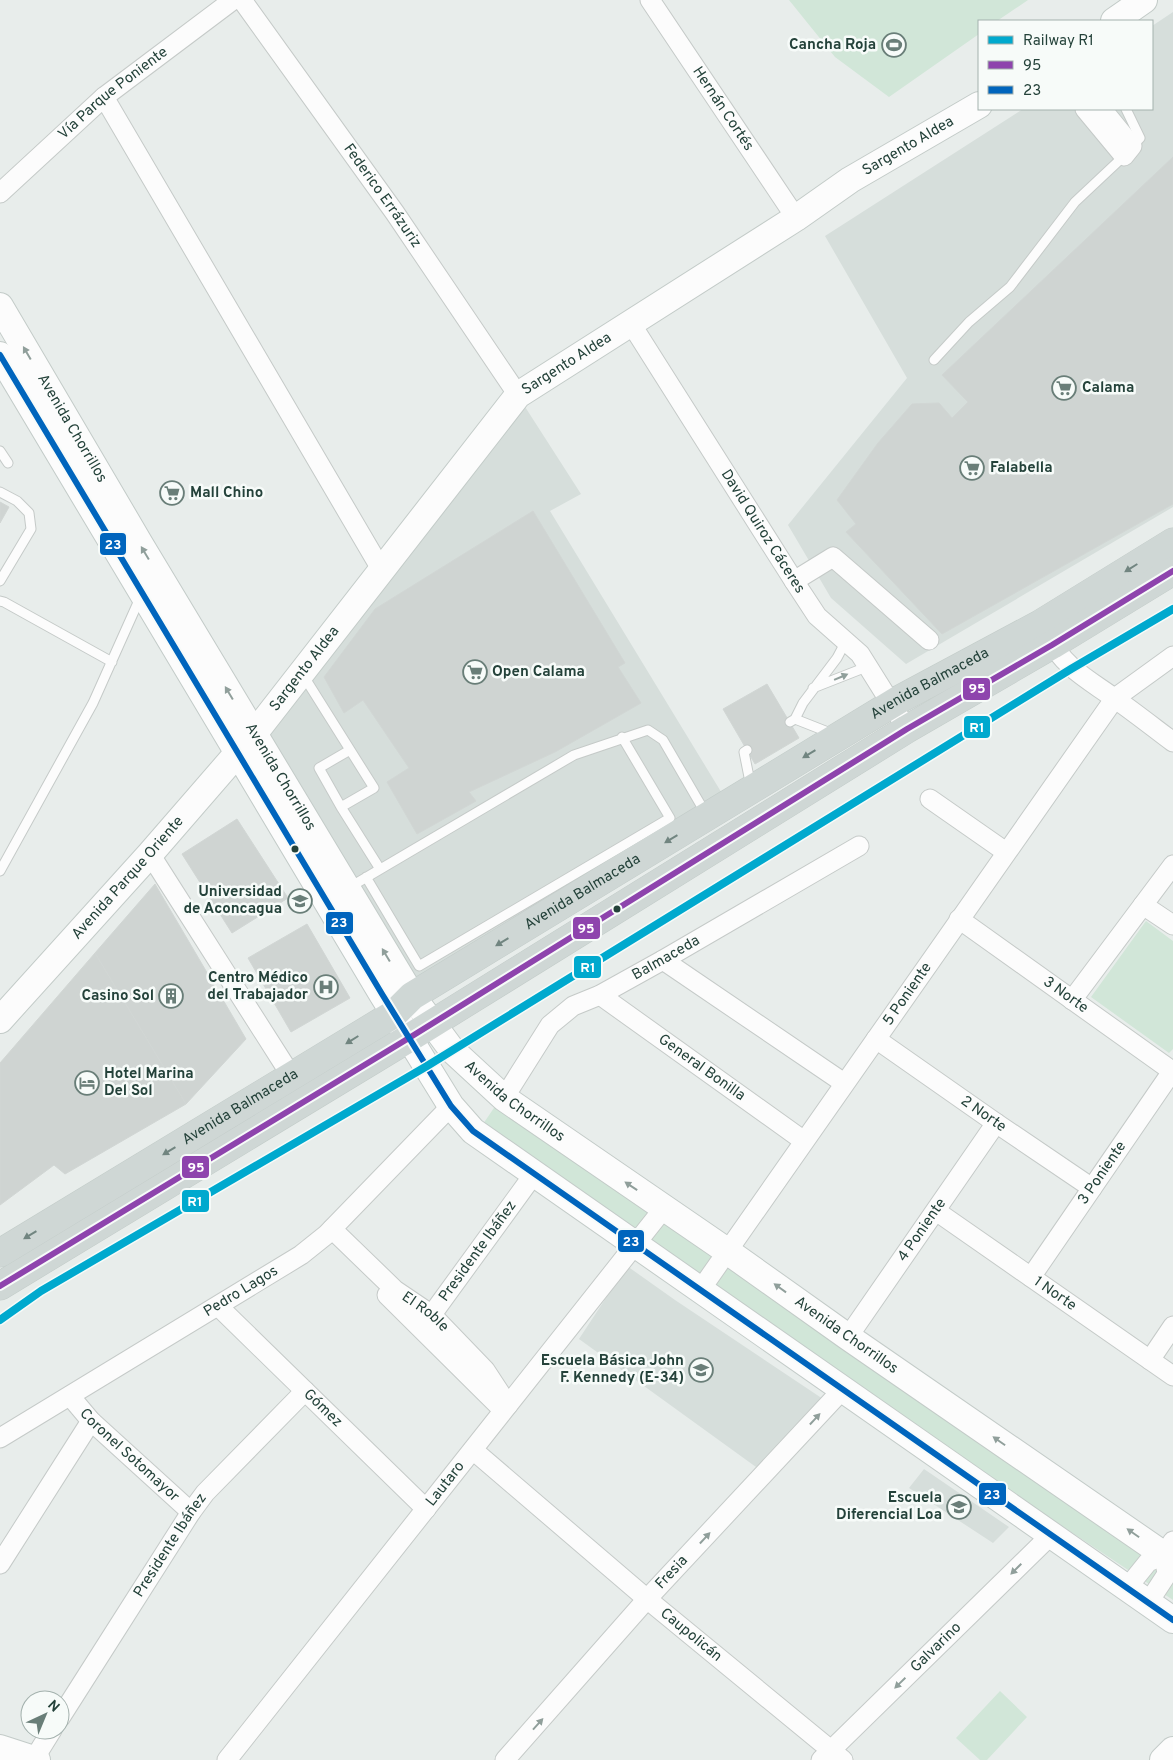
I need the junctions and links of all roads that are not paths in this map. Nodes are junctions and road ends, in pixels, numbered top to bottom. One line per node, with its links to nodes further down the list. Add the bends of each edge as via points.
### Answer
1 (233, 0): 6 (street, Vía Parque Poniente)
2 (242, 0): 18 (street, Federico Errázuriz, via 395,213)
3 (650, 0): 13 (street, Hernán Cortés)
4 (1144, 0): 5 (street)
5 (1115, 20)
6 (104, 97): 12 (street, Vía Parque Poniente); 24 (street)
7 (978, 105): 13 (street, Sargento Aldea, via 850,180)
8 (1085, 110): 11 (street)
9 (1103, 110): 11 (street)
10 (1126, 110): 11 (lane, via 1140,138)
11 (1128, 151): 17 (lane, via 1076,202 1010,287 969,322)
12 (0, 193)
13 (796, 218): 15 (street, Sargento Aldea)
14 (0, 306): 21 (street, Avenida Chorrillos, one-way to 14)
15 (630, 322): 18 (street, Sargento Aldea); 27 (street, David Quiroz Cáceres)
16 (0, 355): 21 (street, Avenida Chorrillos)
17 (934, 360)
18 (518, 395): 24 (street, Sargento Aldea)
19 (0, 451): 20 (lane, via 8,463)
20 (0, 458)
21 (88, 479): 28 (street, Avenida Chorrillos); 44 (street, Avenida Chorrillos, one-way to 21)
22 (0, 492): 26 (lane, via 17,501 29,513 31,530)
23 (1173, 542): 30 (main road, Avenida Balmaceda, one-way to 30)
24 (382, 569): 36 (street, Sargento Aldea)
25 (1173, 571): 30 (main road, Avenida Balmaceda)
26 (0, 581)
27 (794, 581): 31 (street, via 833,557); 32 (street, David Quiroz Cáceres, via 817,616)
28 (143, 593): 34 (lane); 44 (street, Avenida Chorrillos)
29 (0, 601): 34 (lane)
30 (1046, 635): 38 (street, via 1071,669); 39 (main road, Avenida Balmaceda); 40 (main road, Avenida Balmaceda)
31 (929, 640)
32 (846, 641): 35 (street, David Quiroz Cáceres); 37 (lane)
33 (1173, 656): 38 (street, 5 Poniente)
34 (112, 662): 56 (lane, via 93,703)
35 (868, 666): 37 (lane, one-way to 35); 39 (street, David Quiroz Cáceres)
36 (302, 672): 44 (street, Sargento Aldea); 45 (lane)
37 (813, 688): 41 (lane, via 792,721)
38 (1114, 698): 43 (street); 52 (street, 5 Poniente)
39 (891, 705): 40 (street, David Quiroz Cáceres); 41 (main road, Avenida Balmaceda)
40 (907, 729): 66 (main road, Avenida Balmaceda)
41 (839, 736): 47 (main road, Avenida Balmaceda, one-way to 47)
42 (622, 738): 50 (lane, via 648,730 663,740); 55 (lane, via 574,755); 57 (lane, via 670,818 419,966)
43 (1173, 742)
44 (246, 744): 53 (street, Avenida Parque Oriente); 57 (street, Avenida Chorrillos); 64 (street)
45 (350, 750): 49 (lane, via 319,768); 49 (lane, via 374,788)
46 (747, 750): 47 (lane, via 744,752)
47 (751, 790): 50 (main road, Avenida Balmaceda)
48 (930, 799): 52 (street)
49 (341, 806): 55 (lane)
50 (707, 816): 64 (main road, Avenida Balmaceda, one-way to 64)
51 (859, 846): 61 (street, Balmaceda)
52 (1006, 852): 59 (street, 5 Poniente)
53 (150, 854): 65 (street, Avenida Parque Oriente); 70 (street)
54 (1173, 865): 58 (street)
55 (380, 869): 57 (lane)
56 (0, 871)
57 (356, 883): 64 (street, Avenida Chorrillos, one-way to 57)
58 (1143, 905): 60 (street); 63 (street)
59 (960, 920): 63 (street, 3 Norte); 68 (street, 5 Poniente)
60 (1173, 926)
61 (663, 960): 62 (street, Balmaceda); 71 (street)
62 (600, 995): 72 (street, Balmaceda, via 572,1006 550,1026); 75 (street, General Bonilla)
63 (1072, 1000): 69 (street, 3 Norte)
64 (403, 1005): 66 (street, Avenida Chorrillos); 67 (street); 70 (main road, Avenida Balmaceda, one-way to 70)
65 (0, 1020)
66 (432, 1023): 67 (main road, Avenida Balmaceda); 72 (street, Avenida Chorrillos, via 452,1050)
67 (410, 1038): 73 (street); 85 (main road, Avenida Balmaceda)
68 (876, 1039): 71 (street, 5 Poniente); 74 (street, 2 Norte)
69 (1173, 1071): 77 (street, 3 Poniente)
70 (292, 1077): 83 (main road, Avenida Balmaceda, one-way to 83)
71 (844, 1084): 75 (street, 5 Poniente)
72 (504, 1098): 78 (street, Avenida Chorrillos, one-way to 72)
73 (452, 1106): 76 (street, via 473,1131); 80 (street, Pedro Lagos)
74 (996, 1123): 77 (street, 2 Norte); 79 (street, 4 Poniente)
75 (804, 1141): 82 (street, 5 Poniente)
76 (534, 1174): 81 (street); 88 (street, Presidente Ibáñez)
77 (1092, 1188): 84 (street, 3 Poniente)
78 (664, 1208): 81 (street, Lautaro); 82 (street, Avenida Chorrillos)
79 (936, 1211): 84 (street, 1 Norte); 90 (street, 4 Poniente)
80 (329, 1232): 87 (street, Pedro Lagos, via 302,1255); 88 (street, El Roble)
81 (636, 1244): 86 (street); 96 (street, Lautaro)
82 (727, 1251): 86 (street, 5 Poniente); 90 (street, Avenida Chorrillos, one-way to 82)
83 (0, 1254)
84 (1031, 1277): 91 (street, 1 Norte)
85 (0, 1286)
86 (701, 1289): 93 (street)
87 (219, 1307): 94 (street, Gómez); 95 (street, Pedro Lagos)
88 (427, 1322): 96 (street, El Roble, via 485,1370)
89 (1173, 1326): 91 (street)
90 (848, 1337): 103 (street, Avenida Chorrillos, one-way to 90)
91 (1150, 1360): 92 (street, 1 Norte)
92 (1173, 1376)
93 (843, 1389): 102 (street); 106 (street, Fresia, one-way to 93)
94 (305, 1391): 100 (street, Gómez); 101 (street, Presidente Ibáñez, via 205,1493)
95 (70, 1396): 97 (street, Coronel Sotomayor); 98 (street, Pedro Lagos)
96 (506, 1408): 99 (street, Lautaro)
97 (91, 1421): 101 (street, Coronel Sotomayor); 104 (street)
98 (0, 1438)
99 (473, 1450): 100 (street, Lautaro); 106 (street, Caupolicán)
100 (426, 1509): 115 (street, Lautaro)
101 (191, 1512): 109 (street, Presidente Ibáñez)
102 (1051, 1535): 105 (street); 113 (street, Galvarino, one-way to 113)
103 (1170, 1552): 105 (street, via 1148,1562); 107 (street, via 1167,1574)
104 (0, 1564)
105 (1127, 1588): 107 (street)
106 (647, 1600): 113 (street, Caupolicán); 116 (street, Fresia, one-way to 106)
107 (1148, 1603): 108 (street)
108 (1173, 1620)
109 (70, 1702)
110 (46, 1740): 114 (street)
111 (0, 1748): 114 (street)
112 (1173, 1750): 117 (street)
113 (831, 1757)
114 (35, 1760)
115 (227, 1760)
116 (505, 1760)
117 (1163, 1760)

